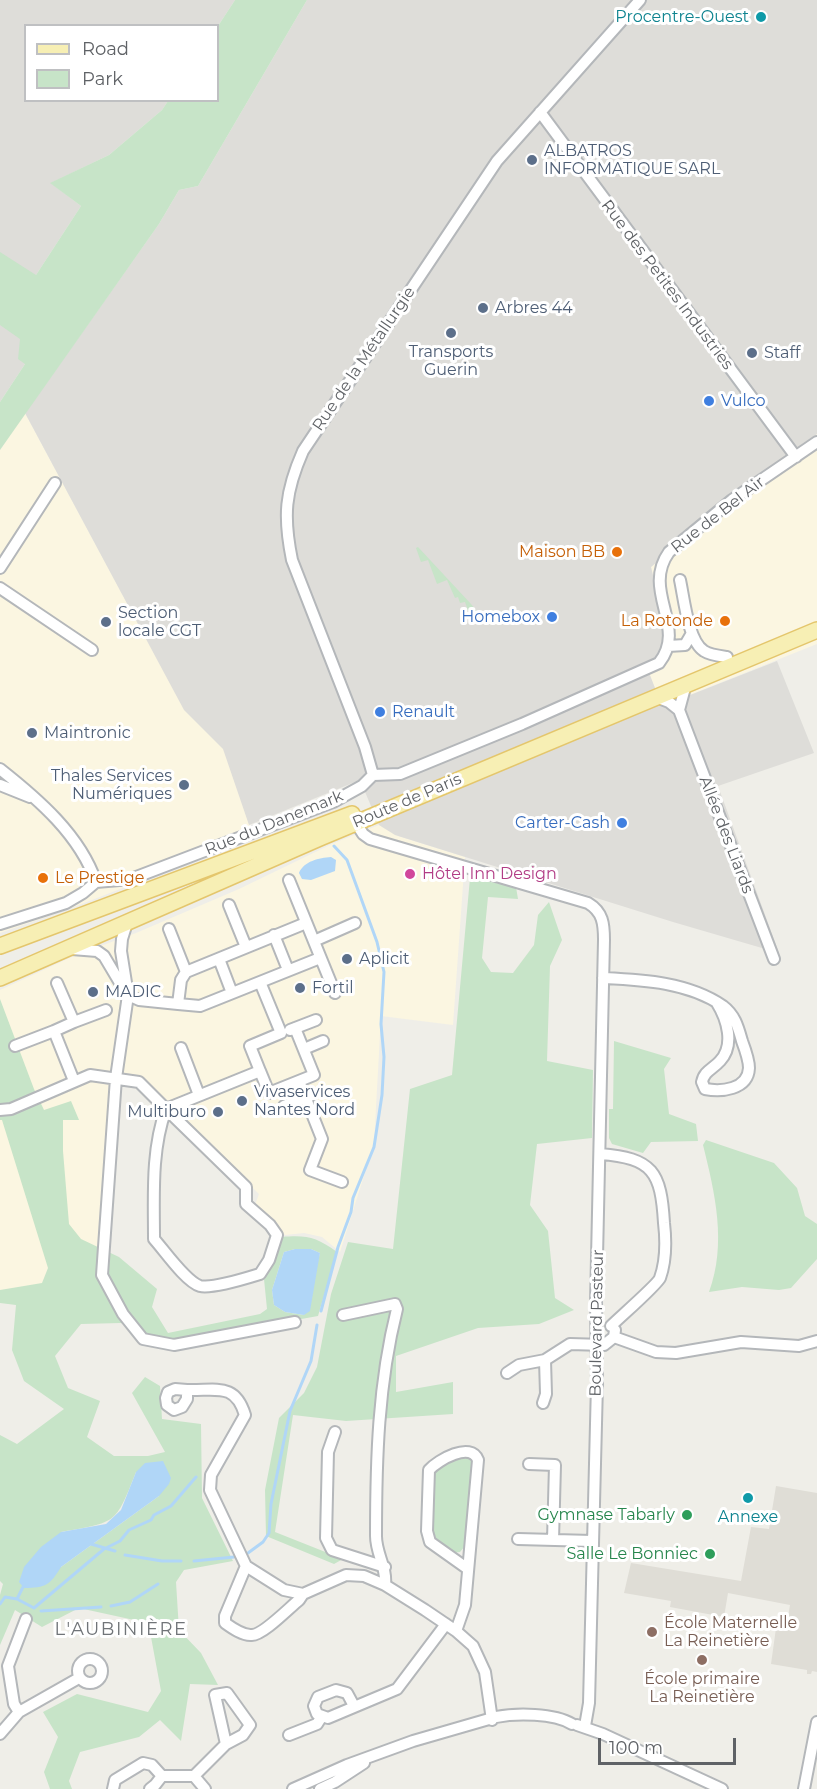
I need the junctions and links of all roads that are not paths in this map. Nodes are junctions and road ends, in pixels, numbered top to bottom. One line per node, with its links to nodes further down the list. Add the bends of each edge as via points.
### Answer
1 (640, 0): 2 (street, Rue de la Métallurgie)
2 (540, 112): 4 (street, Rue des Petites Industries); 19 (street, Rue de la Métallurgie, via 497,161 303,451 288,494 285,529 292,560)
3 (817, 442): 4 (street, Rue de Bel Air)
4 (796, 457): 12 (street, Rue de Bel Air, via 732,500 663,560 658,580 670,634)
5 (55, 483): 6 (street)
6 (0, 567)
7 (680, 580): 11 (street)
8 (0, 588): 13 (street)
9 (817, 620): 14 (main road, Route de Paris)
10 (817, 630): 15 (main road, Route de Paris)
11 (692, 633): 12 (street, via 685,645); 14 (street, via 701,649)
12 (668, 646): 19 (street, via 659,663 644,670 400,774)
13 (92, 650)
14 (727, 657): 33 (main road, Route de Paris, via 297,836)
15 (686, 684): 16 (main road, Route de Paris); 17 (street)
16 (656, 698): 17 (street); 22 (main road, Route de Paris)
17 (679, 710): 38 (street, Allée des Liards)
18 (0, 768): 21 (street)
19 (373, 775): 24 (street, Rue du Danemark, via 333,802 131,879)
20 (0, 785): 21 (street)
21 (33, 798): 24 (street, via 69,833)
22 (356, 823): 26 (main road, Route de Paris); 42 (street, Boulevard Pasteur, via 370,838 588,903 602,919)
23 (289, 880): 27 (street)
24 (96, 882): 29 (street, via 66,903)
25 (229, 905): 34 (street)
26 (127, 922): 35 (main road, Route de Paris); 47 (street, via 121,951)
27 (306, 923): 31 (street); 32 (street)
28 (355, 923): 32 (street)
29 (0, 924)
30 (169, 929): 40 (street)
31 (274, 935): 34 (street); 39 (street)
32 (314, 941): 36 (street)
33 (0, 946)
34 (246, 947): 37 (street)
35 (68, 948): 41 (main road, Route de Paris); 47 (street, via 97,951 104,956)
36 (320, 958): 39 (street); 46 (street)
37 (219, 959): 40 (street); 45 (street)
38 (774, 959)
39 (288, 970): 43 (street)
40 (186, 972): 49 (street)
41 (0, 978)
42 (603, 978): 48 (street, via 680,987); 69 (street, Boulevard Pasteur)
43 (260, 982): 45 (street); 55 (street)
44 (57, 983): 52 (street)
45 (232, 993): 49 (street, via 200,1006)
46 (334, 993)
47 (128, 995): 49 (street); 61 (street)
48 (717, 1003): 48 (street, via 737,1020 749,1069 745,1080 734,1088 717,1091 705,1089 702,1082 703,1075 727,1052 725,1017)
49 (178, 1004)
50 (106, 1010): 52 (street)
51 (316, 1020): 53 (street)
52 (74, 1023): 54 (street)
53 (295, 1028): 55 (street); 59 (street)
54 (54, 1031): 57 (street); 62 (street)
55 (281, 1033): 60 (street, via 250,1046)
56 (324, 1041): 59 (street)
57 (15, 1046)
58 (181, 1048): 64 (street)
59 (304, 1049): 63 (street, via 314,1075)
60 (260, 1071): 63 (street, via 269,1093); 64 (street)
61 (116, 1078): 62 (street, via 90,1075); 67 (street, via 139,1082); 72 (street, via 102,1275 123,1314 143,1339 174,1345)
62 (74, 1081): 68 (street, via 11,1109)
63 (299, 1081): 65 (street)
64 (199, 1095): 67 (street)
65 (309, 1096): 66 (street); 70 (street, via 322,1139 310,1170)
66 (284, 1106)
67 (166, 1109): 67 (street, via 246,1187 246,1204 277,1235 260,1274 200,1286 189,1280 154,1239 159,1129)
68 (0, 1110)
69 (600, 1154): 73 (street, Boulevard Pasteur); 74 (street, via 632,1158 653,1173 660,1184 665,1228 659,1280)
70 (342, 1182)
71 (343, 1316): 88 (street, via 395,1304 397,1309 383,1382 377,1444 376,1548)
72 (295, 1322)
73 (596, 1322): 74 (street); 77 (street, Boulevard Pasteur)
74 (611, 1326): 75 (street)
75 (614, 1337): 76 (street, via 667,1353 741,1342 799,1346); 77 (street)
76 (817, 1341)
77 (596, 1346): 78 (street, via 570,1344); 86 (street, Boulevard Pasteur)
78 (545, 1360): 79 (street, via 519,1365); 81 (street)
79 (507, 1373)
80 (187, 1390): 87 (street, via 229,1391 241,1401 245,1415 211,1475 210,1490)
81 (543, 1404)
82 (335, 1432): 88 (street, via 328,1452 326,1538 332,1550)
83 (529, 1464): 85 (street, via 555,1465)
84 (518, 1539): 85 (street)
85 (553, 1540): 86 (street)
86 (592, 1541): 100 (street, Boulevard Pasteur, via 589,1703)
87 (246, 1566): 91 (street, via 284,1590); 91 (street, via 225,1616 230,1627 246,1634 258,1633)
88 (385, 1567): 90 (street)
89 (468, 1569): 89 (street, via 478,1460 466,1451 429,1470 427,1532 430,1542); 93 (street, via 463,1614)
90 (385, 1585): 91 (street, via 363,1576 346,1575); 93 (street)
91 (303, 1594)
92 (26, 1619): 96 (street, via 8,1666 14,1704)
93 (451, 1627): 95 (street, via 397,1689); 98 (street, via 473,1646 485,1672)
94 (79, 1678): 96 (street)
95 (354, 1706): 97 (street, via 328,1718); 97 (street, via 347,1693 336,1690 318,1697 314,1706)
96 (19, 1712): 101 (street)
97 (322, 1716): 102 (street, via 317,1724)
98 (492, 1719): 100 (street, via 507,1715 546,1716); 106 (street, via 427,1736 347,1765)
99 (817, 1722): 111 (street)
100 (585, 1726): 110 (street)
101 (0, 1734)
102 (289, 1735)
103 (226, 1744): 103 (street, via 243,1735 250,1725 227,1693 215,1695); 105 (street)
104 (162, 1776): 105 (street); 107 (street, via 152,1765 143,1763 115,1780); 108 (street)
105 (194, 1776): 109 (street)
106 (307, 1787)
107 (113, 1789)
108 (150, 1789)
109 (205, 1789)
110 (722, 1789)
111 (804, 1789)

